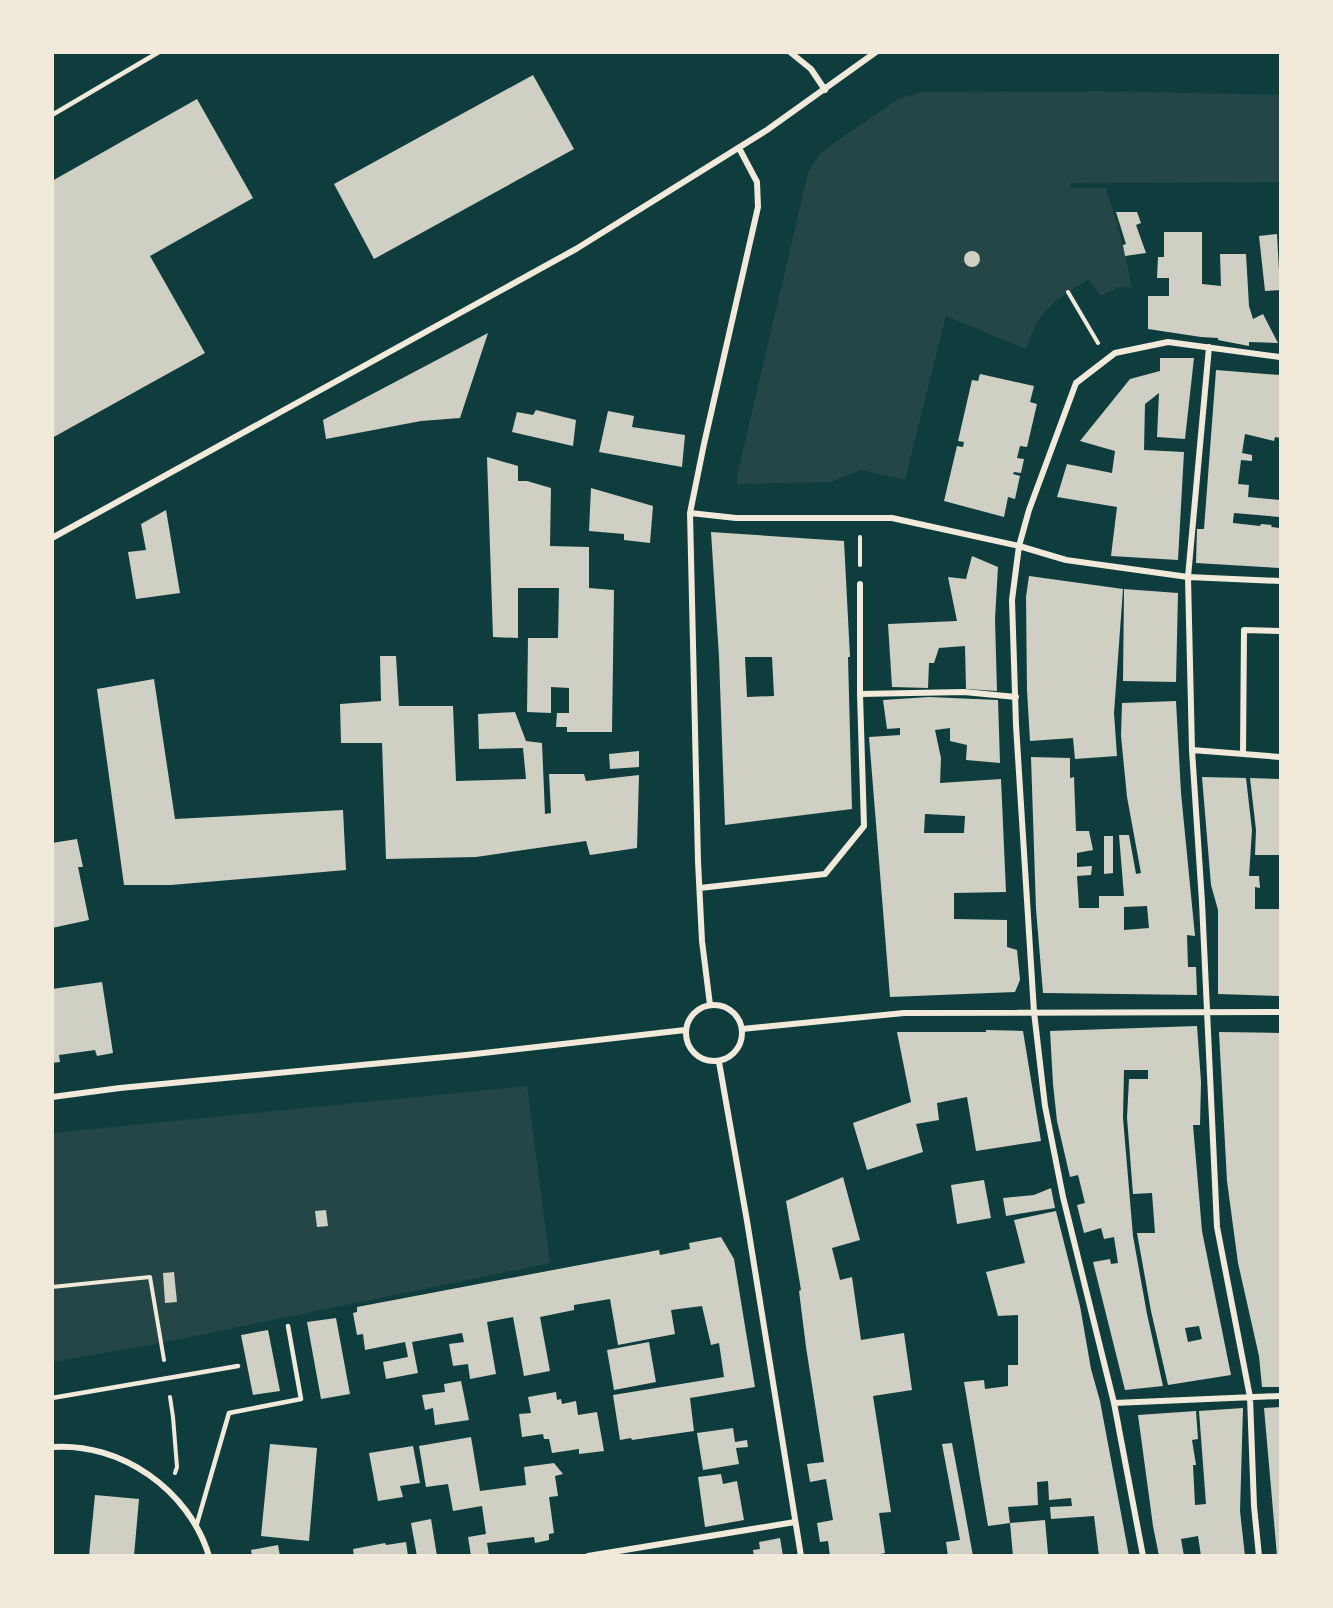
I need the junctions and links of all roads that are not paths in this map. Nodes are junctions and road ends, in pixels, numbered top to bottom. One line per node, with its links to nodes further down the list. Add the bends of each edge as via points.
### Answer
1 (159, 52): 5 (lane)
2 (790, 52): 4 (street, via 811,69)
3 (876, 52): 4 (street)
4 (825, 90): 6 (street)
5 (52, 115)
6 (739, 148): 9 (street, via 757,182 758,207); 10 (street, via 576,249)
7 (1209, 347): 8 (street); 11 (street, via 1168,342 1115,353 1076,384); 12 (street)
8 (1281, 357)
9 (690, 513): 11 (street, via 736,518 892,518); 21 (street)
10 (52, 538)
11 (1019, 546): 12 (street, via 1066,560); 17 (street, via 1012,600)
12 (1188, 577): 13 (street); 18 (street)
13 (1281, 581)
14 (860, 584): 16 (street)
15 (1281, 632): 19 (street, via 1244,630)
16 (860, 694): 17 (street); 21 (street, via 864,826 825,874)
17 (1016, 697): 23 (street)
18 (1192, 750): 19 (street); 24 (street)
19 (1242, 754): 20 (street)
20 (1281, 757)
21 (700, 888): 22 (street)
22 (710, 1005): 26 (street, via 725,1006 737,1015); 27 (street, via 694,1013)
23 (1034, 1012): 24 (street); 26 (street, via 904,1013); 35 (street, via 1047,1117)
24 (1208, 1012): 25 (street); 33 (street, via 1217,1227)
25 (1281, 1012)
26 (742, 1029): 28 (street, via 741,1043 732,1056)
27 (685, 1030): 28 (street, via 694,1054); 29 (street)
28 (719, 1062): 37 (street)
29 (52, 1097)
30 (288, 1326): 38 (lane, via 301,1399 229,1413)
31 (238, 1366): 34 (lane)
32 (1281, 1396): 33 (street)
33 (1250, 1397): 35 (street); 43 (street)
34 (52, 1398)
35 (1114, 1403): 42 (street)
36 (52, 1447): 38 (street, via 104,1452 148,1473 180,1502)
37 (795, 1522): 40 (street); 41 (street)
38 (196, 1527): 39 (street)
39 (209, 1556)
40 (588, 1556)
41 (801, 1556)
42 (1143, 1556)
43 (1259, 1556)

